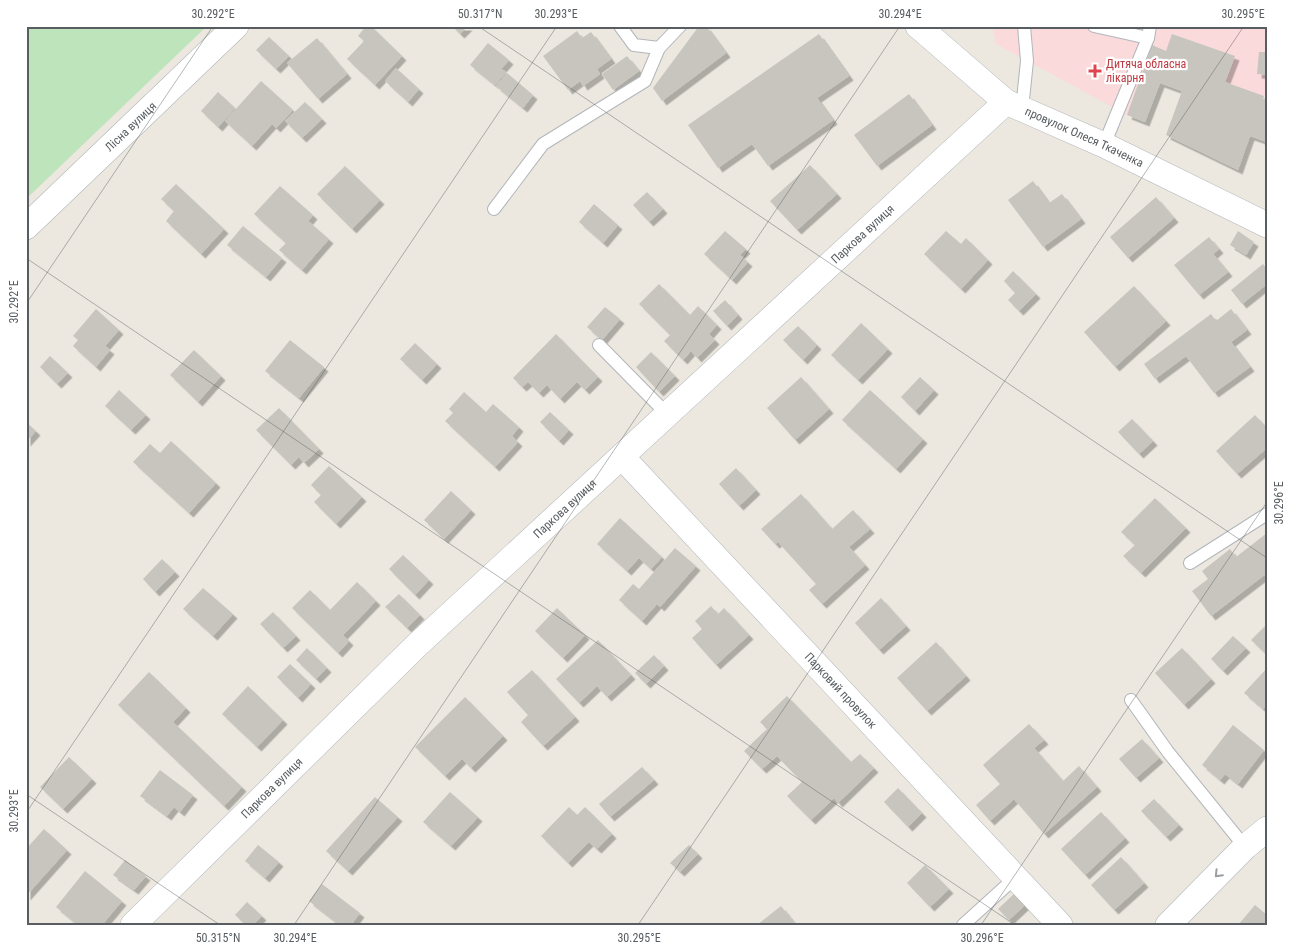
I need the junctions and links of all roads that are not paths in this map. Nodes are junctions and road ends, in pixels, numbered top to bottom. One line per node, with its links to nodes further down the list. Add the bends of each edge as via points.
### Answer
1 (236, 26): 13 (street, Лісна вулиця)
2 (620, 26): 8 (lane, via 634,45)
3 (680, 26): 8 (lane)
4 (918, 26): 9 (street, провулок Олеся Ткаченка)
5 (1024, 26): 9 (lane, via 1027,61)
6 (1094, 26): 7 (lane)
7 (1149, 32): 10 (lane)
8 (658, 48): 11 (lane, via 645,81 543,144)
9 (1014, 106): 10 (street, провулок Олеся Ткаченка); 15 (street, Паркова вулиця)
10 (1104, 145): 12 (street, провулок Олеся Ткаченка)
11 (494, 208)
12 (1267, 225)
13 (26, 227)
14 (599, 345): 15 (lane)
15 (668, 415): 16 (street, Паркова вулиця)
16 (622, 457): 22 (street, Парковий провулок); 23 (street, Паркова вулиця, via 416,646)
17 (1267, 514): 18 (lane)
18 (1190, 563)
19 (1131, 700): 21 (lane, via 1168,752)
20 (1267, 829): 21 (street)
21 (1245, 847): 26 (street, one-way to 26)
22 (1016, 878): 24 (lane); 25 (street, Парковий провулок)
23 (133, 925)
24 (963, 925)
25 (1060, 925)
26 (1168, 925)

